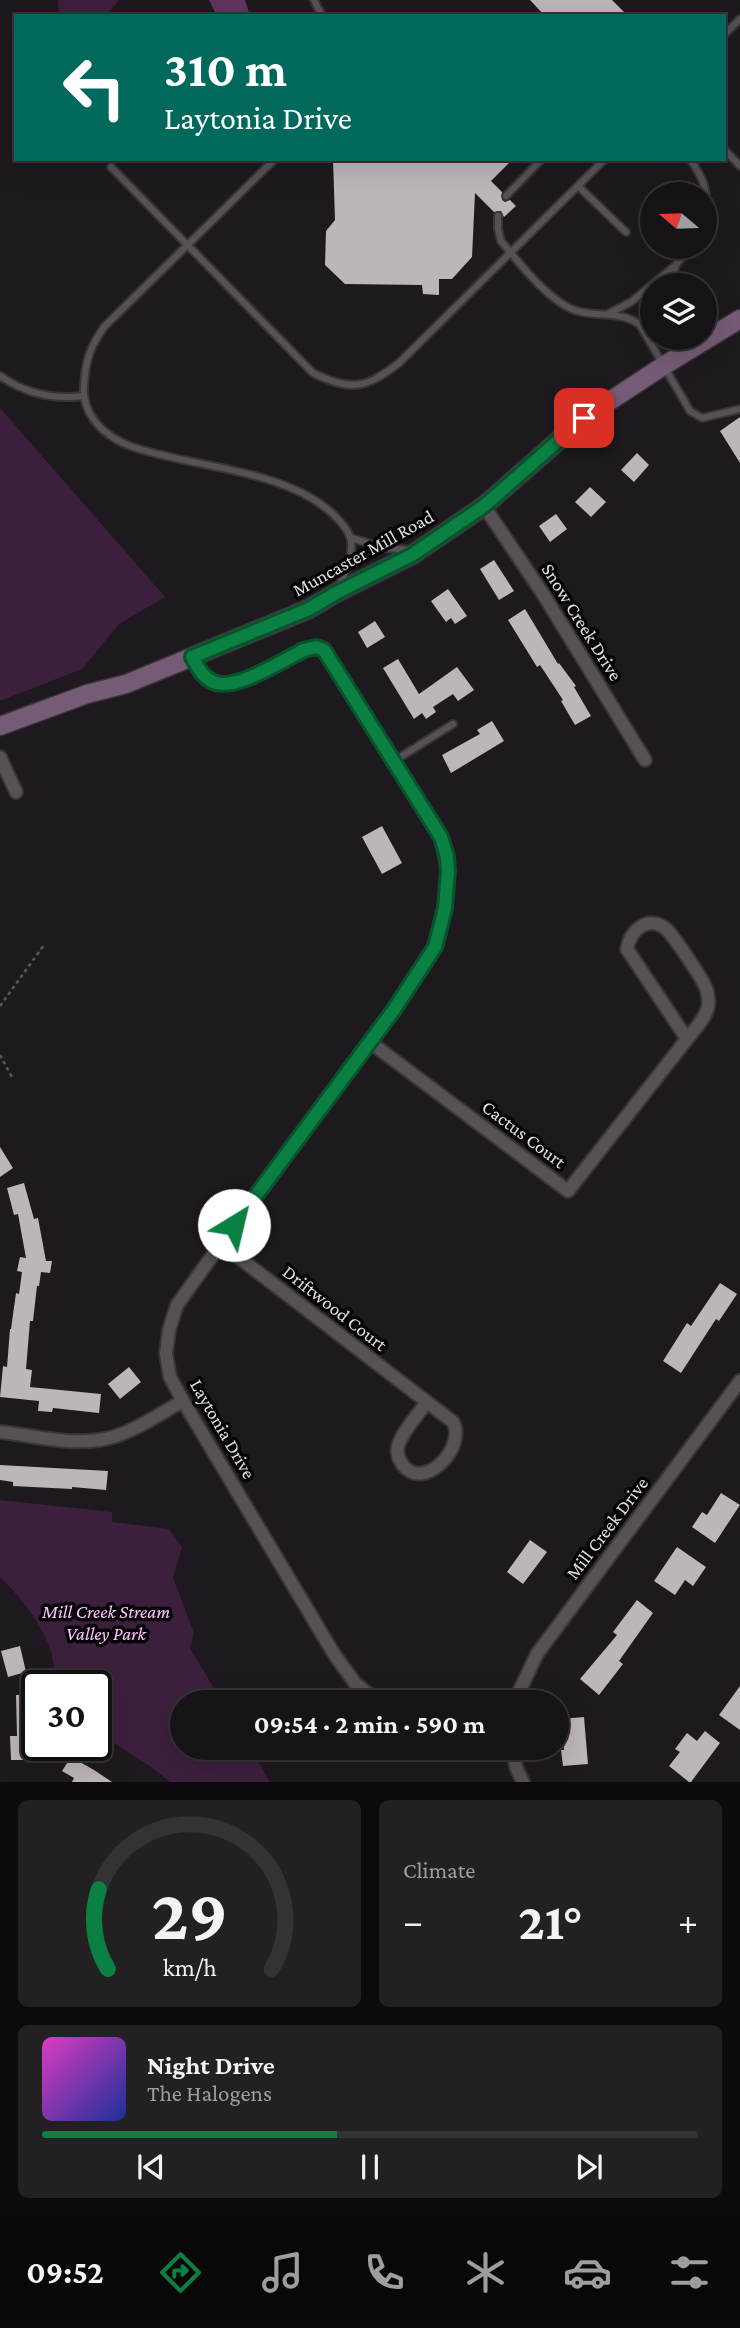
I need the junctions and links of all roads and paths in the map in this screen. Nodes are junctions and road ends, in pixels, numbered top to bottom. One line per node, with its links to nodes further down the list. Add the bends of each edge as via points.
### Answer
1 (740, 19): 2 (lane)
2 (726, 32)
3 (726, 151): 8 (lane)
4 (273, 161): 15 (lane)
5 (540, 161): 12 (lane)
6 (603, 161): 11 (lane)
7 (691, 161): 10 (lane)
8 (740, 166)
9 (111, 167): 15 (lane)
10 (704, 182)
11 (578, 186): 14 (lane); 16 (lane)
12 (506, 196)
13 (498, 216): 16 (lane, via 502,241)
14 (626, 232)
15 (189, 245): 16 (lane, via 313,373 335,384 376,380 399,363); 26 (lane, via 104,327 85,363)
16 (511, 253): 20 (lane, via 555,300 579,311)
17 (680, 259): 18 (lane)
18 (676, 265): 19 (lane); 20 (lane, via 631,302)
19 (673, 273)
20 (606, 315): 24 (lane, via 630,317 640,325)
21 (740, 319): 22 (main road, Muncaster Mill Road)
22 (717, 330)
23 (681, 350): 24 (main road, Muncaster Mill Road)
24 (663, 366): 27 (lane, via 690,411 702,418); 28 (main road, Muncaster Mill Road, via 584,418)
25 (0, 376): 26 (lane, via 40,395)
26 (83, 396): 29 (lane, via 99,427 120,442 290,488 320,502)
27 (740, 409)
28 (484, 506): 30 (main road, Muncaster Mill Road); 36 (street, Snow Creek Drive)
29 (351, 537): 30 (lane, via 393,549); 31 (lane, via 349,565)
30 (419, 550): 31 (main road, Muncaster Mill Road)
31 (336, 593): 32 (main road, Muncaster Mill Road, via 309,609)
32 (192, 657): 34 (main road, Muncaster Mill Road); 37 (street, Laytonia Drive, via 214,683 229,684 304,650 324,650)
33 (453, 724): 37 (lane)
34 (0, 726)
35 (0, 757): 38 (street)
36 (645, 760)
37 (394, 761): 42 (street, Laytonia Drive, via 441,837 448,871 445,908 435,947)
38 (16, 792)
39 (44, 945): 40 (path)
40 (0, 1006)
41 (687, 1039): 41 (street, Cactus Court, via 627,949 629,936 637,928 652,923 666,928 707,988 708,1006); 42 (street, Cactus Court, via 568,1191)
42 (370, 1042): 45 (street, Laytonia Drive)
43 (0, 1055): 44 (path)
44 (13, 1079)
45 (220, 1243): 47 (street, Laytonia Drive, via 177,1305 169,1330 166,1354 170,1377); 48 (street, Driftwood Court)
46 (740, 1381): 51 (street, Mill Creek Drive, via 537,1654)
47 (183, 1401): 49 (street, via 130,1431 100,1440); 50 (street, Laytonia Drive, via 334,1654)
48 (426, 1403): 48 (street, Driftwood Court, via 397,1447 403,1466 424,1474 442,1462 457,1440 453,1422)
49 (0, 1432)
50 (363, 1690)
51 (520, 1690)
52 (515, 1760): 53 (street)
53 (523, 1782)

